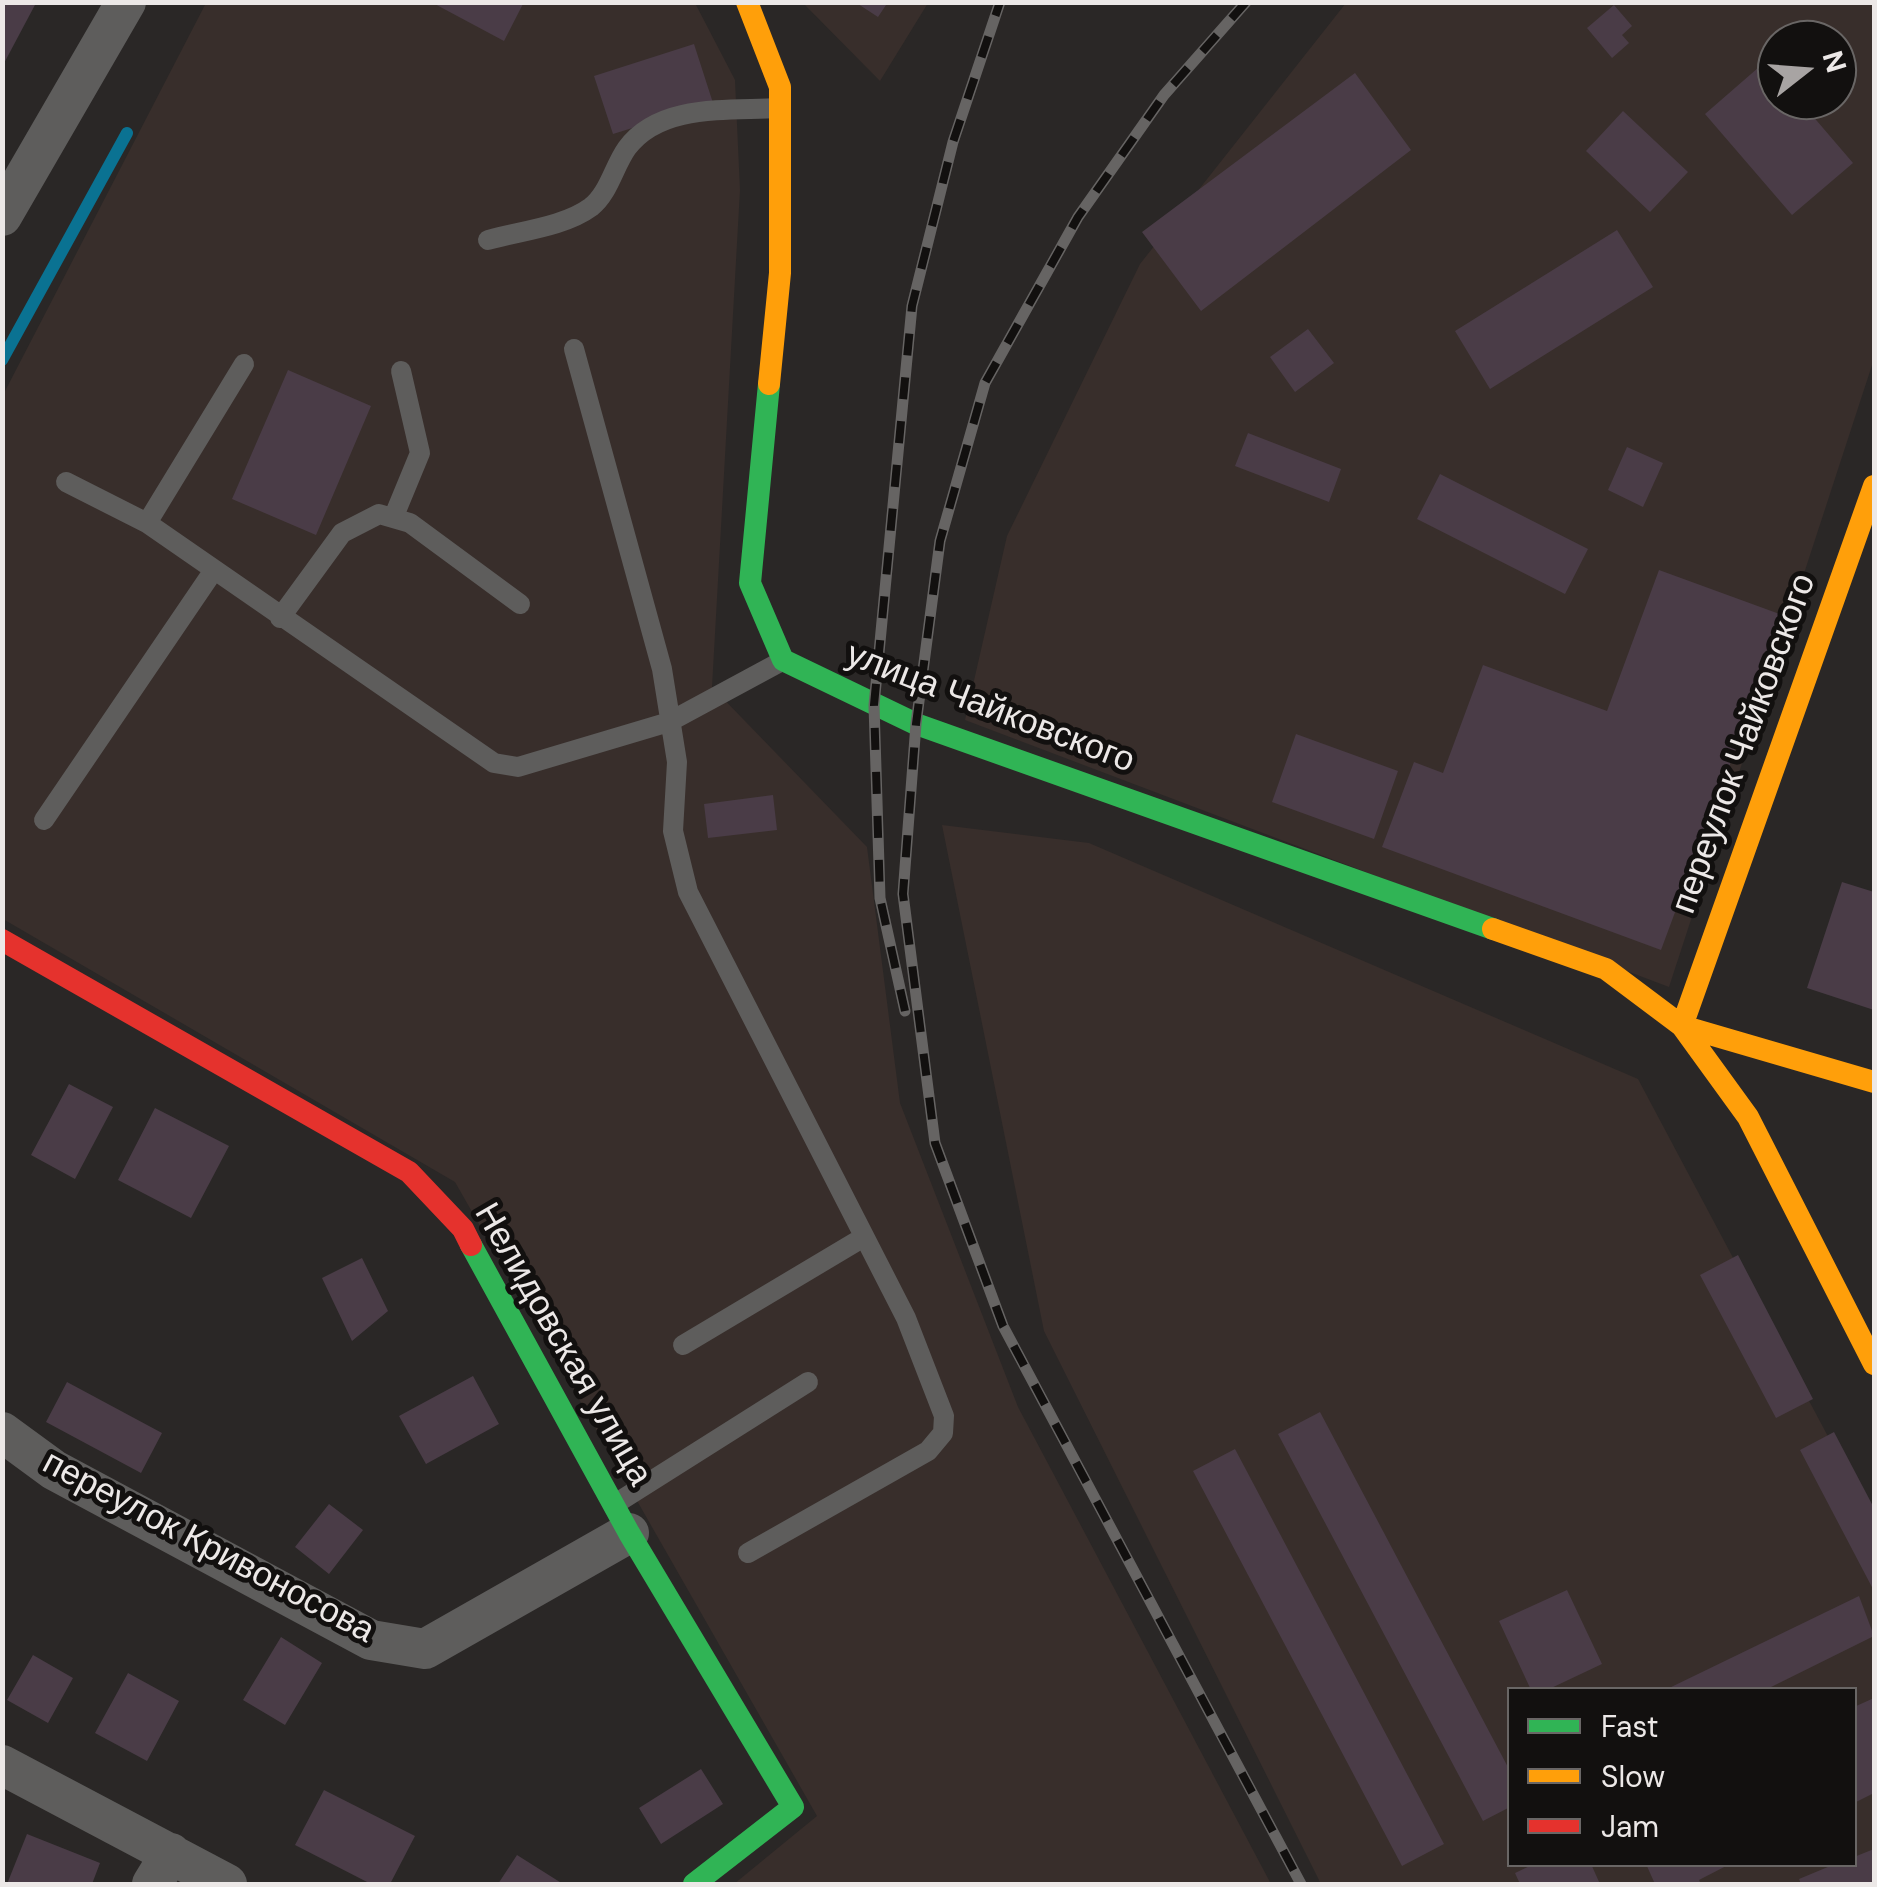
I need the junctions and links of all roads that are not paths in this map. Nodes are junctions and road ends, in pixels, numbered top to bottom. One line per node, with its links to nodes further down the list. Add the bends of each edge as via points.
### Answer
1 (126, 2): 4 (street)
2 (747, 2): 3 (street, via 780,87)
3 (780, 108): 5 (lane, via 709,110 654,126 626,150 586,210); 16 (street, via 780,273 750,583)
4 (2, 216)
5 (488, 240)
6 (574, 349): 17 (lane, via 662,669)
7 (244, 364): 12 (lane)
8 (402, 371): 11 (lane, via 420,453)
9 (66, 482): 12 (lane)
10 (1874, 486): 20 (street, переулок Чайковского)
11 (394, 516): 14 (lane); 15 (lane, via 379,514 342,533)
12 (147, 523): 13 (lane)
13 (214, 570): 15 (lane); 18 (lane)
14 (520, 604)
15 (280, 618): 17 (lane, via 494,764 518,767)
16 (783, 660): 17 (lane); 20 (street, улица Чайковского, via 916,724 1606,968)
17 (670, 722): 22 (lane, via 673,831 688,892)
18 (44, 820)
19 (2, 940): 27 (street, Нелидовская улица, via 409,1172 463,1229)
20 (1682, 1026): 21 (street); 24 (street, via 1748,1117)
21 (1874, 1082)
22 (864, 1237): 23 (lane); 28 (lane, via 934,1384 943,1432 928,1451)
23 (684, 1344)
24 (1874, 1364)
25 (808, 1382): 27 (lane)
26 (2, 1432): 27 (street, переулок Кривоносова, via 54,1470 371,1640 425,1650)
27 (621, 1519): 32 (street, Нелидовская улица, via 793,1807)
28 (748, 1553)
29 (2, 1765): 30 (street)
30 (161, 1869): 31 (street)
31 (227, 1884)
32 (694, 1884)

